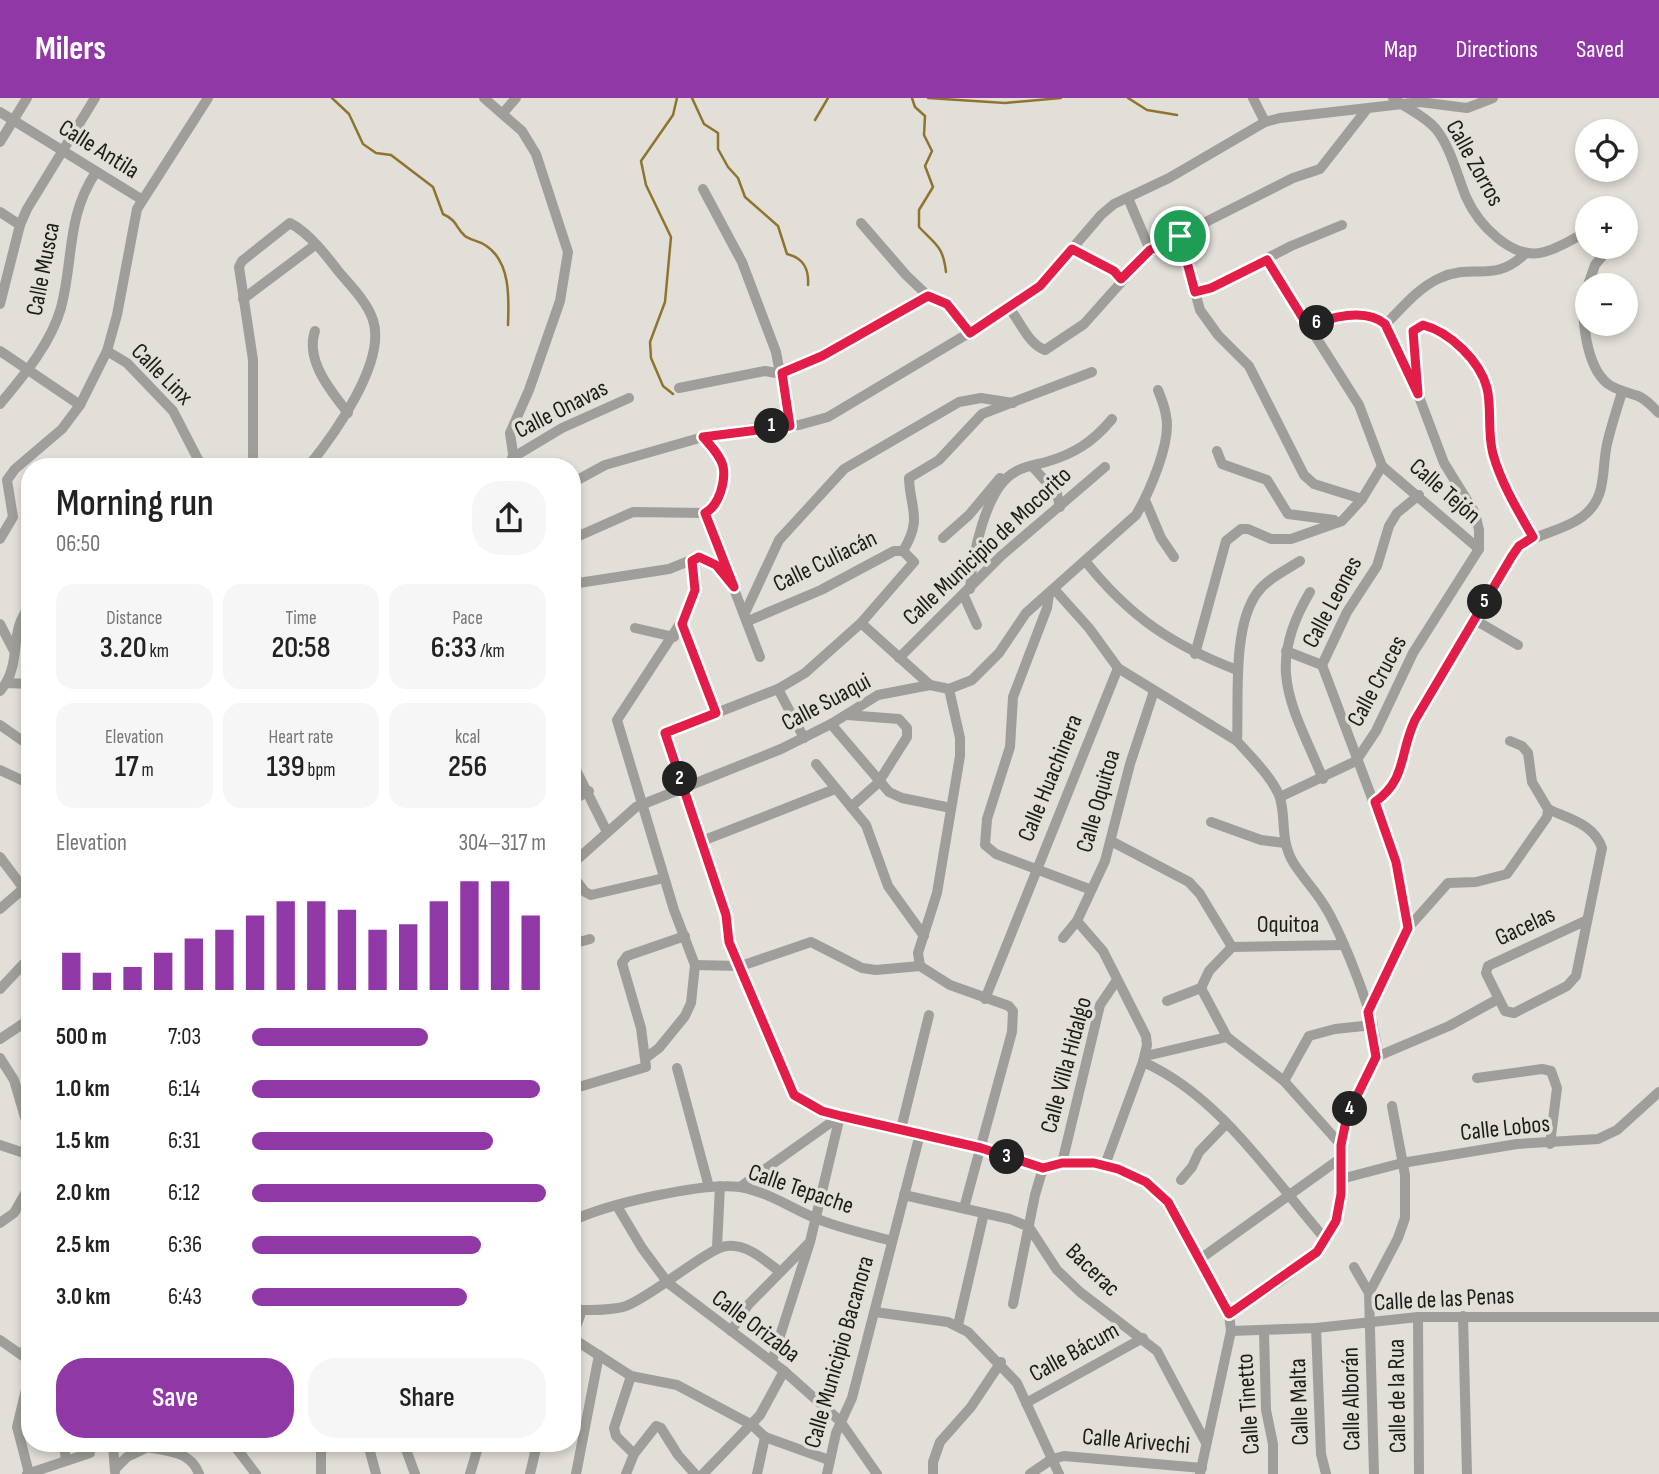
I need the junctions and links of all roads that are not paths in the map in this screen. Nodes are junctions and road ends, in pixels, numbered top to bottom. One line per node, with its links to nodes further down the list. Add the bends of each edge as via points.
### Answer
1 (27, 98): 12 (street)
2 (95, 98): 15 (street)
3 (208, 98): 19 (street)
4 (484, 98): 11 (street)
5 (516, 98): 11 (street)
6 (1253, 98): 13 (street)
7 (1493, 98): 8 (street, via 1467,108)
8 (1397, 101): 9 (street); 29 (street, Calle Zorros, via 1418,113 1439,134 1479,218 1503,242)
9 (1367, 109): 13 (street); 24 (street, via 1321,169 1293,178)
10 (0, 112): 12 (street, Calle Antila)
11 (503, 113): 65 (street, via 522,131 536,154 563,230 568,262 541,357 510,433)
12 (14, 120): 14 (street); 15 (street, Calle Antila)
13 (1265, 122): 18 (street)
14 (0, 142)
15 (62, 150): 16 (street, Calle Antila); 22 (street)
16 (96, 172): 19 (street, Calle Antila); 44 (street, Calle Musca, via 75,215 60,309)
17 (703, 189): 46 (street, via 747,273)
18 (1128, 198): 27 (street, via 1101,215); 28 (street)
19 (141, 199): 43 (street)
20 (0, 212): 22 (street)
21 (861, 223): 33 (street)
22 (20, 225): 35 (street)
23 (1342, 225): 30 (street)
24 (1180, 236): 28 (street); 32 (street)
25 (1575, 237): 29 (street, via 1542,253)
26 (315, 246): 34 (street); 34 (street, via 289,223 242,261); 55 (street, via 361,299 375,329 367,366)
27 (1072, 249): 31 (street); 36 (street, via 1040,286)
28 (1150, 250): 31 (street)
29 (1526, 253): 37 (street, via 1501,271 1438,278)
30 (1267, 260): 32 (street); 38 (street)
31 (1121, 279): 36 (street, via 1083,324 1052,348 1039,348 1031,342 1025,326)
32 (1195, 292): 74 (street, via 1200,310 1218,335 1249,366 1304,475 1314,484)
33 (928, 296): 40 (street, via 947,304); 46 (street, via 822,356)
34 (243, 299): 63 (street, via 253,360)
35 (0, 304)
36 (1009, 308): 40 (street)
37 (1385, 324): 38 (street, via 1369,316 1334,317); 50 (street)
38 (1309, 328): 69 (street, via 1359,405)
39 (315, 331): 55 (street, via 315,362)
40 (970, 333): 58 (street, via 828,417)
41 (1585, 336): 49 (street, via 1599,373)
42 (0, 351): 44 (street)
43 (107, 351): 54 (street); 62 (street, Calle Linx, via 127,363 178,417)
44 (29, 370): 53 (street, Calle Musca); 54 (street)
45 (1092, 372): 52 (street)
46 (782, 373): 47 (street, via 765,371); 58 (street)
47 (679, 388)
48 (1158, 390): 75 (street, via 1167,430)
49 (1622, 392): 56 (street, via 1640,397); 80 (street, via 1607,443 1602,492 1596,502 1574,522)
50 (1418, 394): 80 (street, via 1412,337 1423,325 1460,346 1478,370 1487,388 1492,452); 83 (street, via 1444,463 1475,513)
51 (629, 398): 66 (street, Calle Onavas, via 562,428)
52 (1013, 403): 84 (street, via 978,416 939,460 909,478 915,511); 94 (street, via 981,398 959,402 844,469 779,540)
53 (0, 404)
54 (80, 405): 61 (street, via 62,429)
55 (348, 413): 64 (street)
56 (1659, 413)
57 (1112, 419): 68 (street, via 1089,444)
58 (790, 426): 59 (street)
59 (703, 437): 72 (street, via 605,465); 77 (street, via 722,464 723,477 715,504)
60 (1217, 451): 78 (street, via 1222,464 1259,476 1273,486 1288,514)
61 (29, 458)
62 (198, 458)
63 (253, 458)
64 (315, 458)
65 (513, 458)
66 (521, 458)
67 (21, 465): 82 (street, via 6,483 13,517)
68 (1032, 466): 71 (street); 76 (street, via 1057,494)
69 (1382, 466): 73 (street, Calle Tejón); 74 (street)
70 (1105, 467): 76 (street, Calle Municipio de Mocorito)
71 (1009, 475): 81 (street, via 996,481); 92 (street, via 976,543)
72 (581, 478)
73 (1419, 495): 83 (street, Calle Tejón); 109 (street, Calle Leones, via 1397,513 1377,566 1347,612)
74 (1362, 499): 78 (street, via 1349,516)
75 (1145, 500): 85 (street); 88 (street, via 1129,523)
76 (1060, 507): 92 (street, Calle Municipio de Mocorito, via 1001,555)
77 (702, 512): 79 (street, via 634,512); 90 (street)
78 (1337, 521): 106 (street, via 1291,539 1271,539 1248,529 1233,533 1220,552)
79 (581, 535)
80 (1533, 537): 96 (street, via 1519,546)
81 (943, 538)
82 (0, 539)
83 (1479, 549): 126 (street, Calle Cruces, via 1413,653 1376,731)
84 (903, 551): 94 (street, Calle Culiacán, via 894,551 821,590); 97 (street, Calle Culiacán, via 914,561 913,567)
85 (1174, 557)
86 (692, 561): 89 (street); 90 (street, via 699,557 710,560); 99 (street, via 695,590)
87 (1300, 561): 111 (street, via 1255,596)
88 (1086, 562): 93 (street); 106 (street, via 1124,605)
89 (581, 583)
90 (734, 587): 94 (street)
91 (1310, 592): 105 (street)
92 (967, 593): 100 (street); 108 (street, Calle Municipio de Mocorito)
93 (1052, 593): 110 (street, via 1089,628); 116 (street, via 1026,613 999,653 972,680); 150 (street, via 1013,697 1010,747 987,819 985,845)
94 (746, 617): 107 (street)
95 (21, 618): 104 (street)
96 (1475, 620): 103 (street); 138 (street, via 1415,720 1394,786)
97 (862, 623): 108 (street); 115 (street, via 815,666)
98 (0, 624): 104 (street)
99 (682, 624): 102 (street); 118 (street)
100 (977, 625)
101 (635, 628): 102 (street)
102 (674, 637): 139 (street, via 617,720)
103 (1518, 645)
104 (14, 651): 114 (street, via 13,671)
105 (1286, 651): 109 (street); 130 (street, via 1283,670 1287,687)
106 (1195, 654): 111 (street)
107 (760, 657)
108 (900, 658): 113 (street)
109 (1322, 666): 126 (street, Calle Leones)
110 (1118, 668): 117 (street); 150 (street, Calle Huachinera)
111 (1237, 670): 124 (street)
112 (21, 685): 114 (street)
113 (930, 685): 116 (street, Calle Suaqui); 119 (street, Calle Suaqui, via 878,695)
114 (3, 687)
115 (778, 689): 118 (street); 122 (street)
116 (949, 689): 141 (street, via 960,738)
117 (1154, 691): 124 (street); 146 (street, Calle Oquitoa)
118 (716, 713): 133 (street, via 665,733)
119 (847, 715): 120 (street, Calle Suaqui); 132 (street, via 899,719 907,728 907,737)
120 (831, 724): 122 (street, Calle Suaqui); 132 (street)
121 (0, 725): 123 (street)
122 (804, 738): 133 (street, Calle Suaqui)
123 (21, 740)
124 (1237, 741): 137 (street)
125 (1510, 741): 142 (street, via 1528,753 1532,782)
126 (1356, 761): 130 (street, Calle Cruces); 138 (street, Calle Leones)
127 (816, 764): 134 (street)
128 (0, 770): 131 (street)
129 (581, 777): 135 (street)
130 (1322, 779): 137 (street, Calle Cruces)
131 (21, 780)
132 (878, 783): 140 (street); 141 (street, via 902,798)
133 (683, 788): 139 (street, Calle Suaqui); 145 (street)
134 (835, 789): 140 (street); 145 (street)
135 (589, 791): 136 (street); 144 (street)
136 (581, 795)
137 (1280, 797): 147 (street)
138 (1375, 802): 159 (street, Calle Leones, via 1396,862)
139 (643, 803): 144 (street, Calle Suaqui); 151 (street)
140 (851, 807): 161 (street, via 873,839 888,886)
141 (951, 808): 161 (street, via 937,893)
142 (1548, 809): 158 (street, via 1589,828 1602,848); 159 (street, via 1507,874 1448,883)
143 (1212, 822): 147 (street, via 1261,840)
144 (606, 830): 148 (street, Calle Suaqui)
145 (702, 841): 168 (street, via 726,915 729,942)
146 (1111, 841): 154 (street, Calle Oquitoa); 166 (street, via 1189,881)
147 (1285, 843): 165 (street)
148 (581, 855)
149 (1, 857): 152 (street)
150 (1035, 870): 154 (street); 174 (street, Calle Huachinera)
151 (664, 878): 153 (street, via 592,895); 160 (street)
152 (21, 886)
153 (581, 887)
154 (1089, 889): 157 (street, Calle Oquitoa)
155 (21, 896): 156 (street)
156 (0, 909)
157 (1077, 921): 162 (street, Calle Oquitoa); 171 (street, via 1103,951)
158 (1585, 921): 175 (street, Gacelas, via 1488,967 1486,973); 175 (street, via 1576,976 1571,982 1514,1013 1506,1011)
159 (1408, 928): 177 (street)
160 (685, 936): 167 (street); 186 (street, via 627,956 622,964)
161 (924, 936): 169 (street, via 918,953)
162 (1063, 938)
163 (590, 939): 164 (street)
164 (581, 942)
165 (1344, 945): 166 (street, Oquitoa); 177 (street)
166 (1232, 947): 172 (street, via 1209,971)
167 (695, 965): 168 (street); 186 (street, via 685,1016)
168 (741, 966): 169 (street, via 811,942 862,968); 194 (street, via 794,1095)
169 (920, 966): 174 (street)
170 (21, 967): 173 (street)
171 (1117, 980): 185 (street, via 1146,1036); 204 (street, Calle Villa Hidalgo, via 1100,1005)
172 (1201, 988): 176 (street); 181 (street)
173 (0, 989)
174 (985, 999): 201 (street, via 1013,1011 1012,1032)
175 (1498, 999): 183 (street)
176 (1167, 1001)
177 (1368, 1012): 180 (street)
178 (929, 1015): 196 (street)
179 (21, 1025): 182 (street)
180 (1373, 1025): 183 (street); 189 (street, via 1309,1036)
181 (1227, 1037): 185 (street); 189 (street)
182 (0, 1039)
183 (1376, 1057): 200 (street, via 1347,1116)
184 (0, 1058): 192 (street, via 14,1080)
185 (1144, 1059): 195 (street, via 1173,1076); 206 (street)
186 (646, 1062): 190 (street)
187 (677, 1068): 210 (street)
188 (1477, 1079): 198 (street, via 1551,1071 1557,1088)
189 (1284, 1082): 200 (street)
190 (581, 1086)
191 (1659, 1092): 198 (street, Calle Lobos, via 1617,1130 1598,1139)
192 (21, 1104)
193 (1392, 1106): 205 (street)
194 (841, 1116): 196 (street); 211 (street); 219 (street)
195 (1226, 1124): 209 (street, via 1199,1152); 213 (street)
196 (901, 1129): 197 (street)
197 (920, 1134): 201 (street); 212 (street)
198 (1550, 1144): 205 (street, Calle Lobos, via 1517,1144)
199 (0, 1145): 202 (street)
200 (1341, 1145): 203 (street)
201 (981, 1148): 207 (street); 216 (street)
202 (21, 1152)
203 (1341, 1158): 208 (street); 213 (street)
204 (1062, 1163): 206 (street); 207 (street)
205 (1402, 1163): 208 (street, Calle Lobos); 230 (street, via 1405,1218)
206 (1105, 1165): 226 (street, via 1159,1192)
207 (1043, 1168): 221 (street)
208 (1342, 1179): 222 (street, via 1336,1221)
209 (1181, 1180)
210 (714, 1186): 211 (street, Calle Tepache); 215 (street, Calle Tepache); 225 (street)
211 (740, 1187): 219 (street, Calle Tepache, via 785,1202)
212 (904, 1195): 216 (street); 223 (street, Calle Municipio Bacanora)
213 (1288, 1197): 222 (street); 226 (street)
214 (21, 1201): 220 (street)
215 (617, 1206): 218 (street, Calle Tepache); 229 (street, Calle Orizaba)
216 (964, 1208): 217 (street)
217 (984, 1213): 221 (street); 239 (street)
218 (581, 1217)
219 (814, 1218): 223 (street, Calle Tepache); 224 (street)
220 (0, 1223)
221 (1029, 1227): 231 (street); 244 (street, Bacerac, via 1057,1270)
222 (1326, 1240): 234 (street, via 1302,1264)
223 (892, 1241): 233 (street, Calle Municipio Bacanora)
224 (810, 1242): 228 (street); 249 (street)
225 (717, 1247): 228 (street, via 750,1250); 229 (street)
226 (1200, 1259): 234 (street)
227 (1354, 1266): 230 (street)
228 (779, 1270): 241 (street)
229 (668, 1283): 232 (street, via 624,1307); 241 (street, Calle Orizaba)
230 (1368, 1293): 238 (street, Calle Alborán)
231 (1013, 1304)
232 (581, 1310)
233 (875, 1312): 239 (street); 255 (street, Calle Municipio Bacanora, via 852,1398)
234 (1229, 1314): 242 (street)
235 (1463, 1316): 236 (street, Calle de las Penas); 237 (street, Calle de las Penas); 303 (street)
236 (1418, 1317): 238 (street, Calle de las Penas); 302 (street, Calle de la Rua)
237 (1659, 1317)
238 (1371, 1323): 240 (street, Calle de las Penas); 301 (street, Calle Alborán)
239 (958, 1325): 250 (street)
240 (1316, 1328): 243 (street, Calle de las Penas); 300 (street, Calle Malta, via 1321,1454)
241 (731, 1331): 249 (street, Calle Orizaba)
242 (1231, 1331): 243 (street, Calle de las Penas); 258 (street)
243 (1264, 1332): 299 (street, Calle Tinetto)
244 (1143, 1338): 253 (street, Calle Bácum); 258 (street, Bacerac, via 1157,1352)
245 (0, 1340): 247 (street)
246 (581, 1344): 248 (street)
247 (21, 1355)
248 (599, 1355): 252 (street); 260 (street)
249 (772, 1361): 251 (street, Calle Orizaba)
250 (1001, 1362): 253 (street); 296 (street, via 940,1442)
251 (783, 1371): 255 (street, Calle Orizaba); 256 (street)
252 (631, 1376): 256 (street, via 677,1385); 274 (street, via 614,1428)
253 (1026, 1403): 275 (street)
254 (21, 1410): 259 (street, via 17,1427)
255 (840, 1421): 276 (street, Calle Municipio Bacanora); 295 (street, Calle Orizaba)
256 (752, 1425): 257 (street); 292 (street)
257 (765, 1437): 276 (street); 293 (street)
258 (1206, 1443): 281 (street)
259 (21, 1444)
260 (581, 1448)
261 (23, 1452): 282 (street)
262 (65, 1452): 277 (street)
263 (90, 1452): 277 (street)
264 (114, 1452): 280 (street)
265 (137, 1452): 280 (street)
266 (172, 1452): 283 (street, via 195,1464)
267 (239, 1452): 284 (street)
268 (321, 1452): 278 (street)
269 (370, 1452): 285 (street)
270 (407, 1452): 286 (street)
271 (477, 1452): 287 (street)
272 (535, 1452): 288 (street)
273 (580, 1452): 289 (street)
274 (634, 1454): 290 (street); 291 (street, via 656,1426 661,1427)
275 (1052, 1459): 281 (street, Calle Arivechi, via 1078,1456); 297 (street, Calle Arivechi); 298 (street)
276 (829, 1460): 294 (street, Calle Municipio Bacanora)
277 (66, 1461): 279 (street)
278 (320, 1470)
279 (47, 1471): 282 (street)
280 (115, 1471)
281 (1201, 1471)
282 (28, 1474)
283 (199, 1474)
284 (256, 1474)
285 (376, 1474)
286 (415, 1474)
287 (470, 1474)
288 (530, 1474)
289 (576, 1474)
290 (626, 1474)
291 (695, 1474)
292 (703, 1474)
293 (757, 1474)
294 (827, 1474)
295 (877, 1474)
296 (933, 1474)
297 (1030, 1474)
298 (1059, 1474)
299 (1273, 1474)
300 (1326, 1474)
301 (1374, 1474)
302 (1419, 1474)
303 (1467, 1474)

